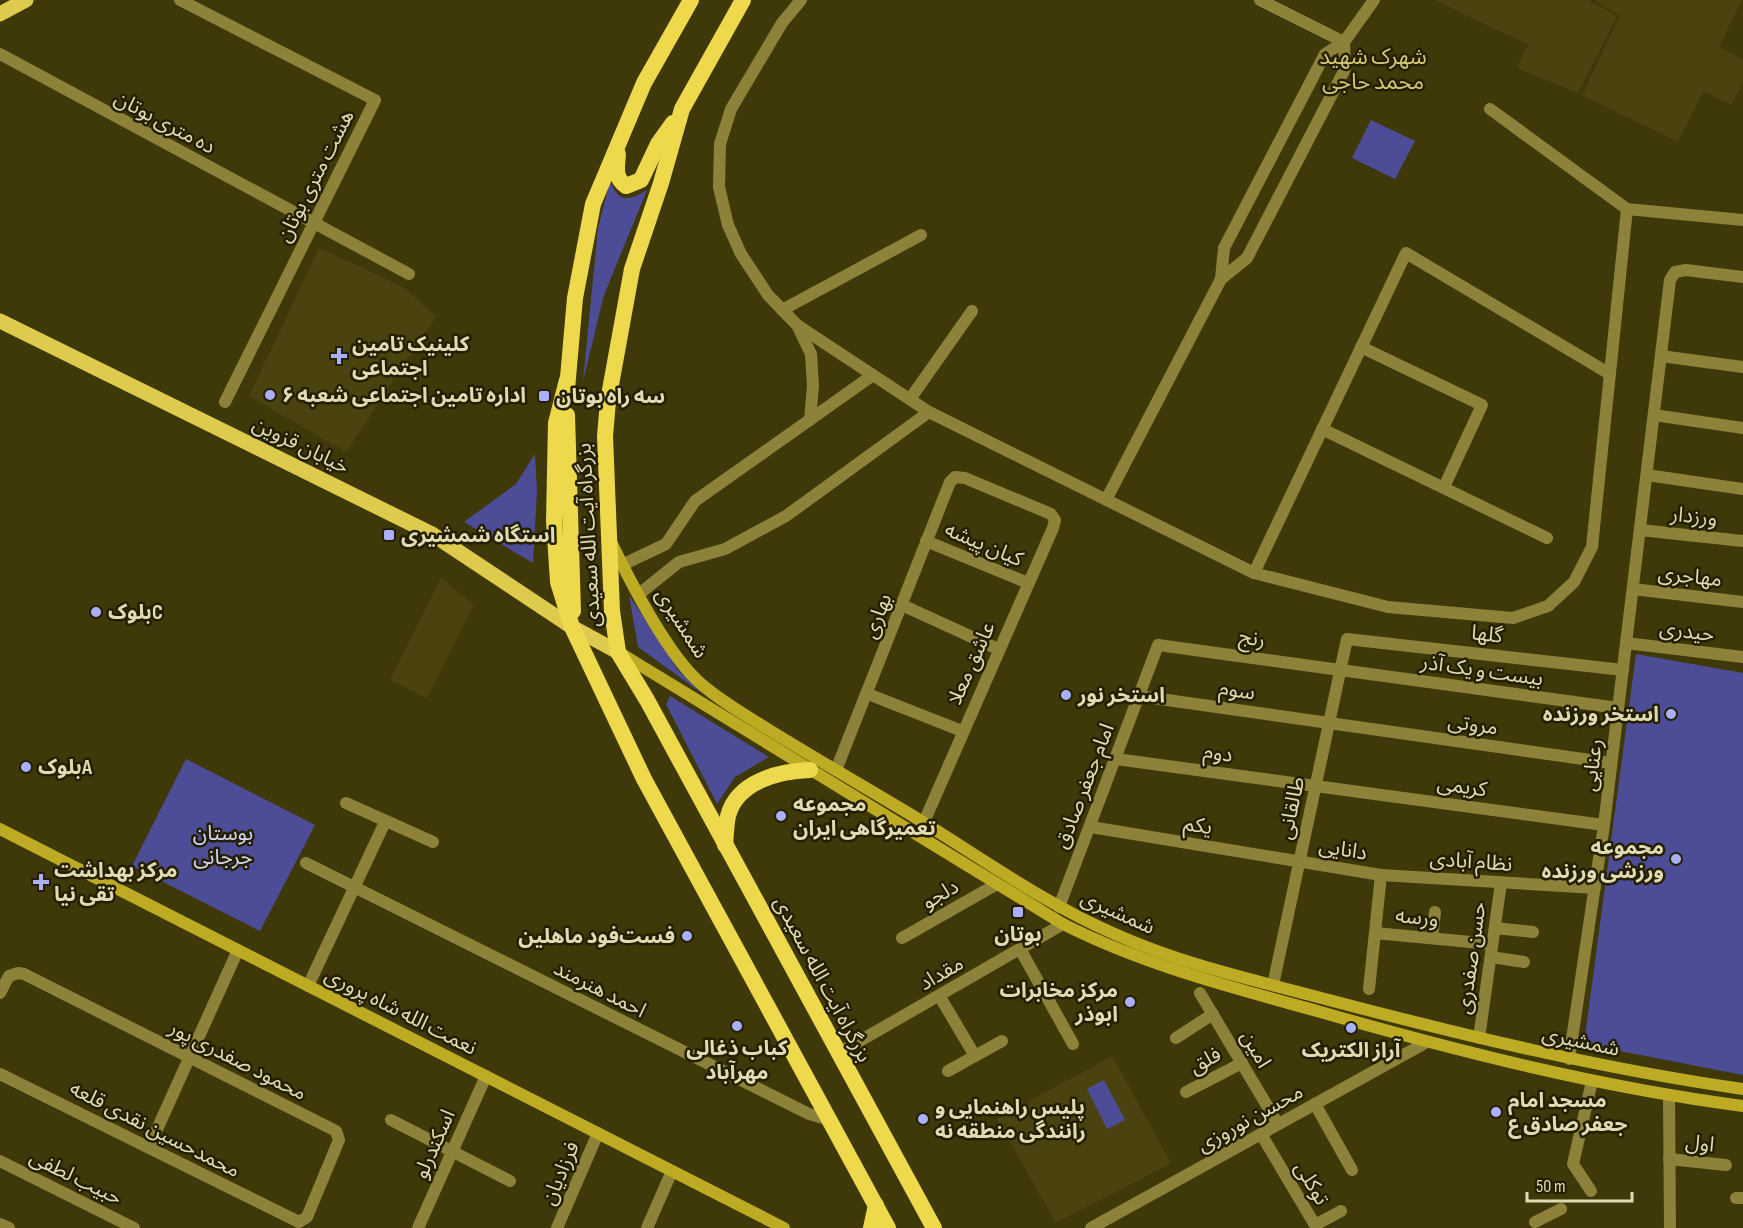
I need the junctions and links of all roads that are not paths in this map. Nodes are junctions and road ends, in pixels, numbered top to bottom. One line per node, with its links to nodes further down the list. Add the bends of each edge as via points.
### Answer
1 (26, 0): 8 (main road)
2 (180, 0): 16 (street, هشت متری بوتان, via 375,99)
3 (691, 0): 13 (highway, بزرگراه آیت الله سعیدی, via 644,83)
4 (743, 0): 11 (highway, بزرگراه آیت الله سعیدی)
5 (801, 0): 21 (street, via 782,23 731,109 720,144 719,187 728,225 741,254 768,296)
6 (1260, 0): 9 (street)
7 (1374, 0): 9 (street)
8 (0, 14)
9 (1344, 42): 20 (street, via 1325,54 1224,248); 20 (street, via 1345,69 1248,258)
10 (0, 54): 16 (street, ده متری بوتان)
11 (682, 109): 13 (highway, via 658,144 641,180 634,185 626,186 617,173); 43 (highway, بزرگراه آیت الله سعیدی, via 632,269 614,367 605,436)
12 (1490, 109): 14 (street)
13 (619, 141): 54 (highway, بزرگراه آیت الله سعیدی, via 592,204 575,298 567,381)
14 (1627, 209): 15 (street); 28 (street)
15 (1743, 220)
16 (312, 224): 18 (street, ده متری بوتان); 31 (street, هشت متری بوتان)
17 (921, 235): 21 (street)
18 (409, 274)
19 (1743, 277): 26 (street, رعنایی, via 1675,272 1670,280)
20 (1221, 279): 41 (street)
21 (782, 310): 24 (street)
22 (972, 310): 30 (street)
23 (0, 321): 54 (main road, خیابان قزوین, via 432,534)
24 (797, 325): 29 (street); 34 (street, via 811,354)
25 (1361, 347): 28 (street, via 1406,253); 35 (street); 39 (street, via 1482,405)
26 (1661, 356): 27 (street); 33 (street, رعنایی)
27 (1743, 367)
28 (1610, 374): 48 (street, via 1592,547 1574,582 1548,606 1513,618 1388,607)
29 (873, 375): 30 (street); 34 (street)
30 (910, 399): 32 (street)
31 (225, 402)
32 (929, 412): 41 (street); 51 (street, via 786,516 725,549 679,562)
33 (1654, 415): 36 (street); 37 (street, رعنایی)
34 (810, 420): 47 (street, via 695,501 666,544)
35 (1322, 429): 39 (street); 48 (street)
36 (1743, 429)
37 (1647, 475): 40 (street); 42 (street, رعنایی)
38 (955, 477): 45 (street, بهاری); 49 (street, عاشق معلا, via 1051,514 1054,520)
39 (1444, 486): 44 (street)
40 (1743, 489)
41 (1107, 498): 48 (street)
42 (1640, 530): 46 (street, ورزدار); 50 (street, رعنایی)
43 (608, 535): 47 (main road, شمشیری); 59 (highway, بزرگراه آیت الله سعیدی)
44 (1547, 538)
45 (926, 540): 49 (street, کیان پیشه); 53 (street, بهاری)
46 (1743, 541)
47 (622, 565): 51 (main road, شمشیری)
48 (1254, 573)
49 (1028, 583): 58 (street, عاشق معلا)
50 (1633, 589): 52 (street, مهاجری); 56 (street, رعنایی)
51 (639, 594): 71 (main road, شمشیری, via 666,641 699,682)
52 (1743, 602)
53 (902, 605): 58 (street); 63 (street, بهاری)
54 (572, 627): 59 (main road, خیابان قزوین); 133 (highway, بزرگراه آیت الله سعیدی, via 644,778)
55 (1347, 639): 61 (street, طالقانی); 62 (street, گلها)
56 (1626, 643): 60 (street, حیدری); 62 (street, رعنایی)
57 (1158, 645): 61 (street, رنج); 64 (street, امام جعفر صادق)
58 (998, 649): 67 (street, عاشق معلا)
59 (618, 652): 70 (main road, شمشیری); 81 (highway, بزرگراه آیت الله سعیدی)
60 (1743, 657)
61 (1341, 670): 65 (street, بیست و یک آذر); 66 (street, طالقانی)
62 (1623, 670): 65 (street, رعنایی)
63 (868, 694): 67 (street); 71 (street, بهاری)
64 (1139, 696): 66 (street, سوم); 68 (street, امام جعفر صادق)
65 (1618, 708): 69 (street, رعنایی)
66 (1329, 723): 69 (street, مروتی); 72 (street, طالقانی)
67 (962, 731): 75 (street, عاشق معلا)
68 (1116, 759): 72 (street, دوم); 77 (street, امام جعفر صادق)
69 (1611, 763): 76 (street, رعنایی)
70 (810, 770): 79 (main road, شمشیری); 81 (highway, via 784,771 764,778 748,790 728,814)
71 (836, 770): 75 (main road, شمشیری)
72 (1316, 786): 76 (street, کریمی); 82 (street, طالقانی)
73 (346, 803): 74 (street)
74 (385, 822): 80 (street); 87 (street)
75 (924, 822): 79 (main road); 85 (main road, شمشیری)
76 (1604, 825): 88 (street, رعنایی)
77 (1091, 827): 82 (street, یکم); 90 (street, امام جعفر صادق)
78 (0, 829): 96 (main road, نعمت الله شاه پروری)
79 (918, 836): 85 (main road, شمشیری)
80 (433, 842)
81 (725, 845): 114 (highway, بزرگراه آیت الله سعیدی)
82 (1299, 862): 84 (street, دانایی); 100 (street, طالقانی)
83 (306, 863): 87 (street, احمد هنرمند)
84 (1381, 875): 86 (street, نظام آبادی); 93 (street, ورسه)
85 (1000, 879): 90 (main road, شمشیری); 94 (street, دلجو)
86 (1501, 883): 88 (street, نظام آبادی); 91 (street, حسن صفدری)
87 (354, 888): 101 (street); 133 (street, احمد هنرمند, via 809,1114)
88 (1595, 888): 118 (street, رعنایی)
89 (1435, 912): 95 (street)
90 (1058, 916): 97 (street, مقداد); 100 (main road, شمشیری, via 1072,914 1168,954); 106 (main road, شمشیری, via 1155,964)
91 (1495, 928): 92 (street); 98 (street, حسن صفدری)
92 (1533, 932)
93 (1375, 933): 95 (street, ورسه); 102 (street, ورسه)
94 (902, 938)
95 (1432, 938): 98 (street, ورسه)
96 (238, 950): 101 (main road, نعمت الله شاه پروری); 117 (street)
97 (1020, 950): 105 (street, مقداد); 113 (street)
98 (1491, 951): 99 (street, ورسه); 110 (street, حسن صفدری)
99 (1524, 962)
100 (1273, 985): 106 (main road); 108 (main road, شمشیری)
101 (308, 986): 124 (main road, نعمت الله شاه پروری)
102 (1369, 989)
103 (0, 993): 117 (street, محمود صفدری پور, via 9,976 24,974)
104 (1200, 993): 107 (street, امین)
105 (940, 997): 114 (street, مقداد); 116 (street)
106 (1269, 998): 112 (main road, شمشیری)
107 (1213, 1014): 109 (street); 119 (street, امین)
108 (1431, 1027): 110 (main road, شمشیری); 112 (main road)
109 (1176, 1038)
110 (1479, 1038): 115 (main road); 118 (main road, شمشیری)
111 (1002, 1041): 116 (street)
112 (1427, 1042): 115 (main road, شمشیری); 130 (street, محسن نوروزی)
113 (1073, 1044)
114 (837, 1054): 161 (highway, بزرگراه آیت الله سعیدی)
115 (1476, 1054): 123 (main road, شمشیری)
116 (975, 1056): 121 (street)
117 (190, 1057): 137 (street); 149 (street, محمود صفدری پور, via 338,1133 338,1142 307,1217)
118 (1569, 1059): 120 (main road, شمشیری); 123 (main road)
119 (1242, 1063): 128 (street, فلق); 134 (street, امین)
120 (1596, 1064): 125 (main road, شمشیری); 126 (main road)
121 (948, 1071)
122 (0, 1074): 137 (street, محمدحسین نقدی قلعه)
123 (1565, 1074): 126 (main road, شمشیری)
124 (486, 1076): 135 (main road, نعمت الله شاه پروری); 138 (street, اسکندرلو)
125 (1669, 1079): 127 (main road, شمشیری); 129 (main road)
126 (1592, 1081): 129 (main road, شمشیری); 145 (street, via 1573,1164)
127 (1743, 1089)
128 (1186, 1092)
129 (1669, 1096): 131 (main road, شمشیری); 139 (street)
130 (1315, 1104): 134 (street, محسن نوروزی); 142 (street)
131 (1743, 1106)
132 (391, 1120): 138 (street)
133 (830, 1120): 146 (highway, بزرگراه آیت الله سعیدی)
134 (1278, 1124): 136 (street, محسن نوروزی)
135 (598, 1133): 143 (main road, نعمت الله شاه پروری); 156 (street, فرزادیان)
136 (1261, 1134): 148 (street, توکلی, via 1315,1225); 162 (street, محسن نوروزی)
137 (149, 1147): 149 (street, محمدحسین نقدی قلعه)
138 (452, 1152): 144 (street); 155 (street, اسکندرلو)
139 (1669, 1159): 141 (street, اول); 163 (street)
140 (0, 1161): 152 (street, حبیب لطفی)
141 (1726, 1165)
142 (1352, 1170)
143 (672, 1171): 157 (street); 158 (main road, نعمت الله شاه پروری)
144 (510, 1181)
145 (1591, 1191)
146 (876, 1205): 159 (highway); 160 (highway, بزرگراه آیت الله سعیدی)
147 (1561, 1209): 150 (street)
148 (1341, 1211)
149 (292, 1221)
150 (1544, 1222)
151 (0, 1224): 153 (street)
152 (119, 1225): 154 (street, حبیب لطفی)
153 (9, 1228)
154 (134, 1228)
155 (418, 1228)
156 (557, 1228)
157 (647, 1228)
158 (784, 1228)
159 (871, 1228)
160 (888, 1228)
161 (934, 1228)
162 (1091, 1228)
163 (1670, 1228)

